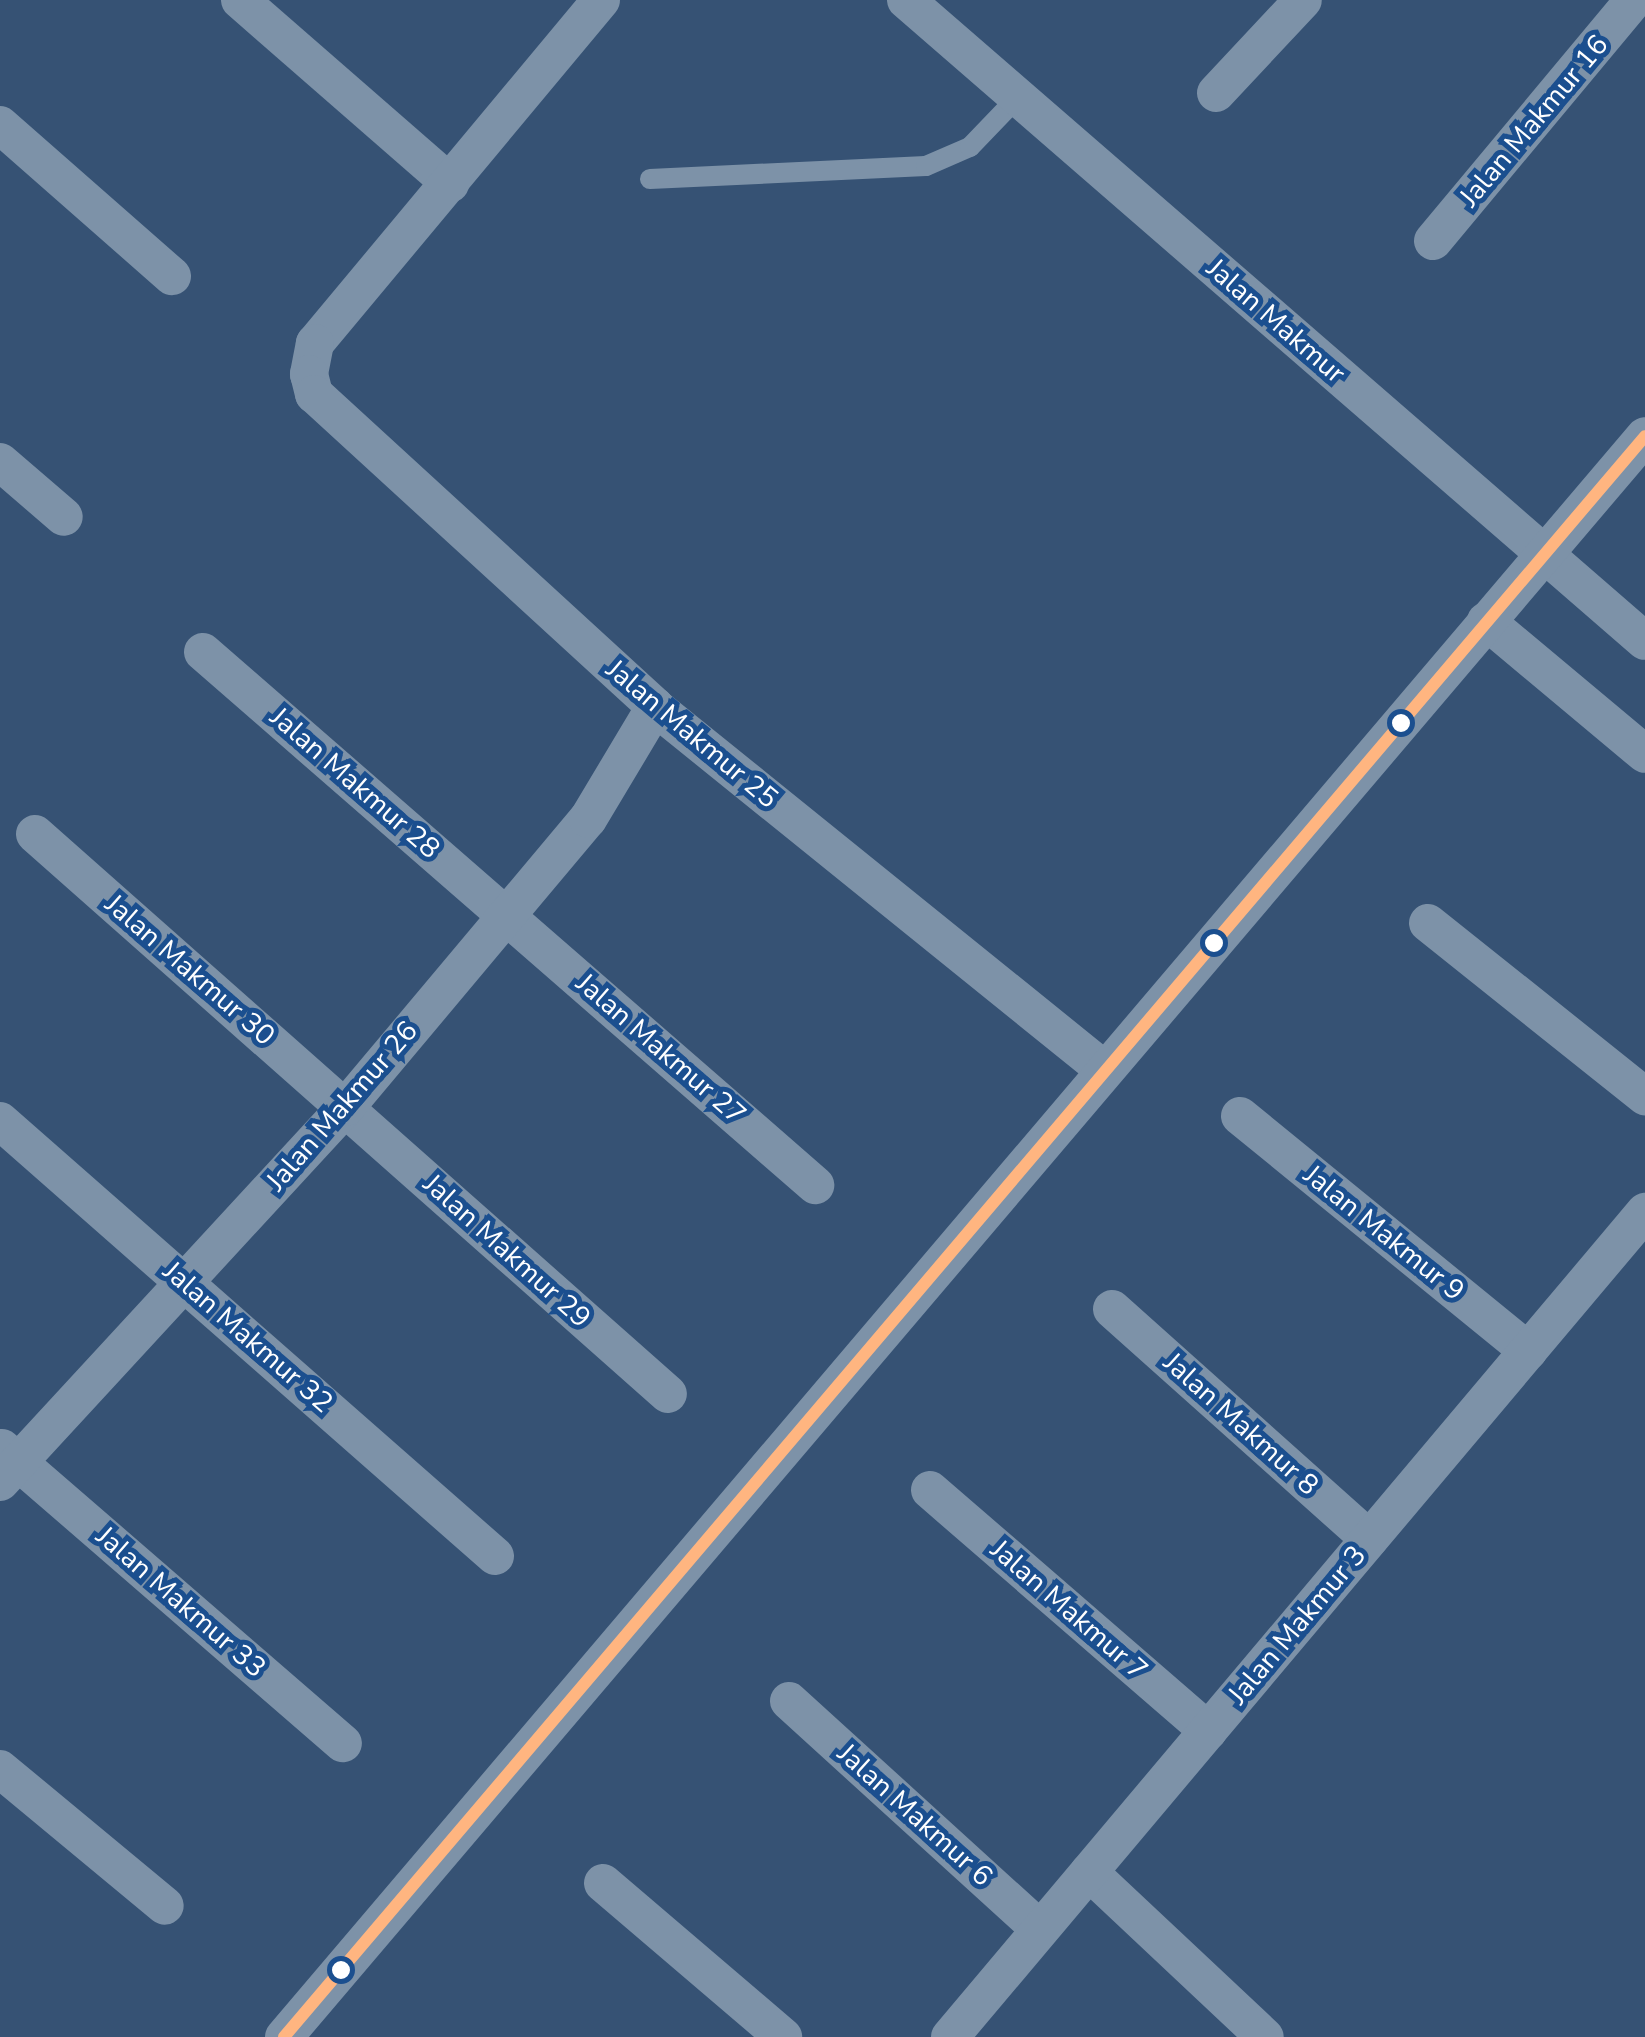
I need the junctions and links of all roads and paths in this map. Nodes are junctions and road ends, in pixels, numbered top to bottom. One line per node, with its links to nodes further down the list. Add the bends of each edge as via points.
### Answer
1 (240, 0): 10 (street)
2 (601, 0): 10 (street)
3 (906, 0): 7 (street, Jalan Makmur)
4 (1303, 0): 6 (street)
5 (1634, 0): 11 (street, Jalan Makmur 16)
6 (1216, 92)
7 (1018, 97): 9 (lane, via 970,147 926,166); 16 (street, Jalan Makmur)
8 (0, 125): 12 (street)
9 (650, 178)
10 (450, 183): 20 (street, Jalan Makmur 25, via 314,343 314,394)
11 (1434, 241)
12 (172, 276)
13 (1645, 436): 16 (street)
14 (0, 462): 15 (street)
15 (64, 518)
16 (1543, 553): 17 (street); 18 (street, Jalan Makmur)
17 (1486, 621): 21 (street); 25 (street)
18 (1645, 642)
19 (204, 652): 23 (street, Jalan Makmur 28)
20 (655, 706): 23 (street, Jalan Makmur 26, via 588,819); 25 (street, Jalan Makmur 25)
21 (1645, 754)
22 (35, 834): 27 (street, Jalan Makmur 30)
23 (507, 913): 27 (street, Jalan Makmur 26); 30 (street, Jalan Makmur 27)
24 (1428, 923): 26 (street)
25 (1102, 1068): 48 (street)
26 (1645, 1096)
27 (346, 1107): 32 (street, Jalan Makmur 26); 35 (street, Jalan Makmur 29)
28 (1240, 1116): 34 (street, Jalan Makmur 9)
29 (0, 1121): 32 (street, Jalan Makmur 32)
30 (816, 1185)
31 (1645, 1212): 34 (street, Jalan Makmur 3)
32 (184, 1280): 36 (street, Jalan Makmur 26); 39 (street, Jalan Makmur 32)
33 (1112, 1309): 38 (street, Jalan Makmur 8)
34 (1528, 1351): 38 (street, Jalan Makmur 3)
35 (668, 1394)
36 (6, 1463): 42 (street, Jalan Makmur 33)
37 (930, 1490): 41 (street, Jalan Makmur 7)
38 (1369, 1539): 41 (street, Jalan Makmur 3)
39 (494, 1556)
40 (790, 1701): 47 (street, Jalan Makmur 6)
41 (1208, 1730): 44 (street, Jalan Makmur 3)
42 (343, 1744)
43 (0, 1770): 46 (street)
44 (1089, 1872): 47 (street, Jalan Makmur 3); 51 (street)
45 (603, 1883): 49 (street)
46 (165, 1906)
47 (1040, 1929): 50 (street, Jalan Makmur 3)
48 (284, 2037)
49 (783, 2037)
50 (950, 2037)
51 (1265, 2037)

